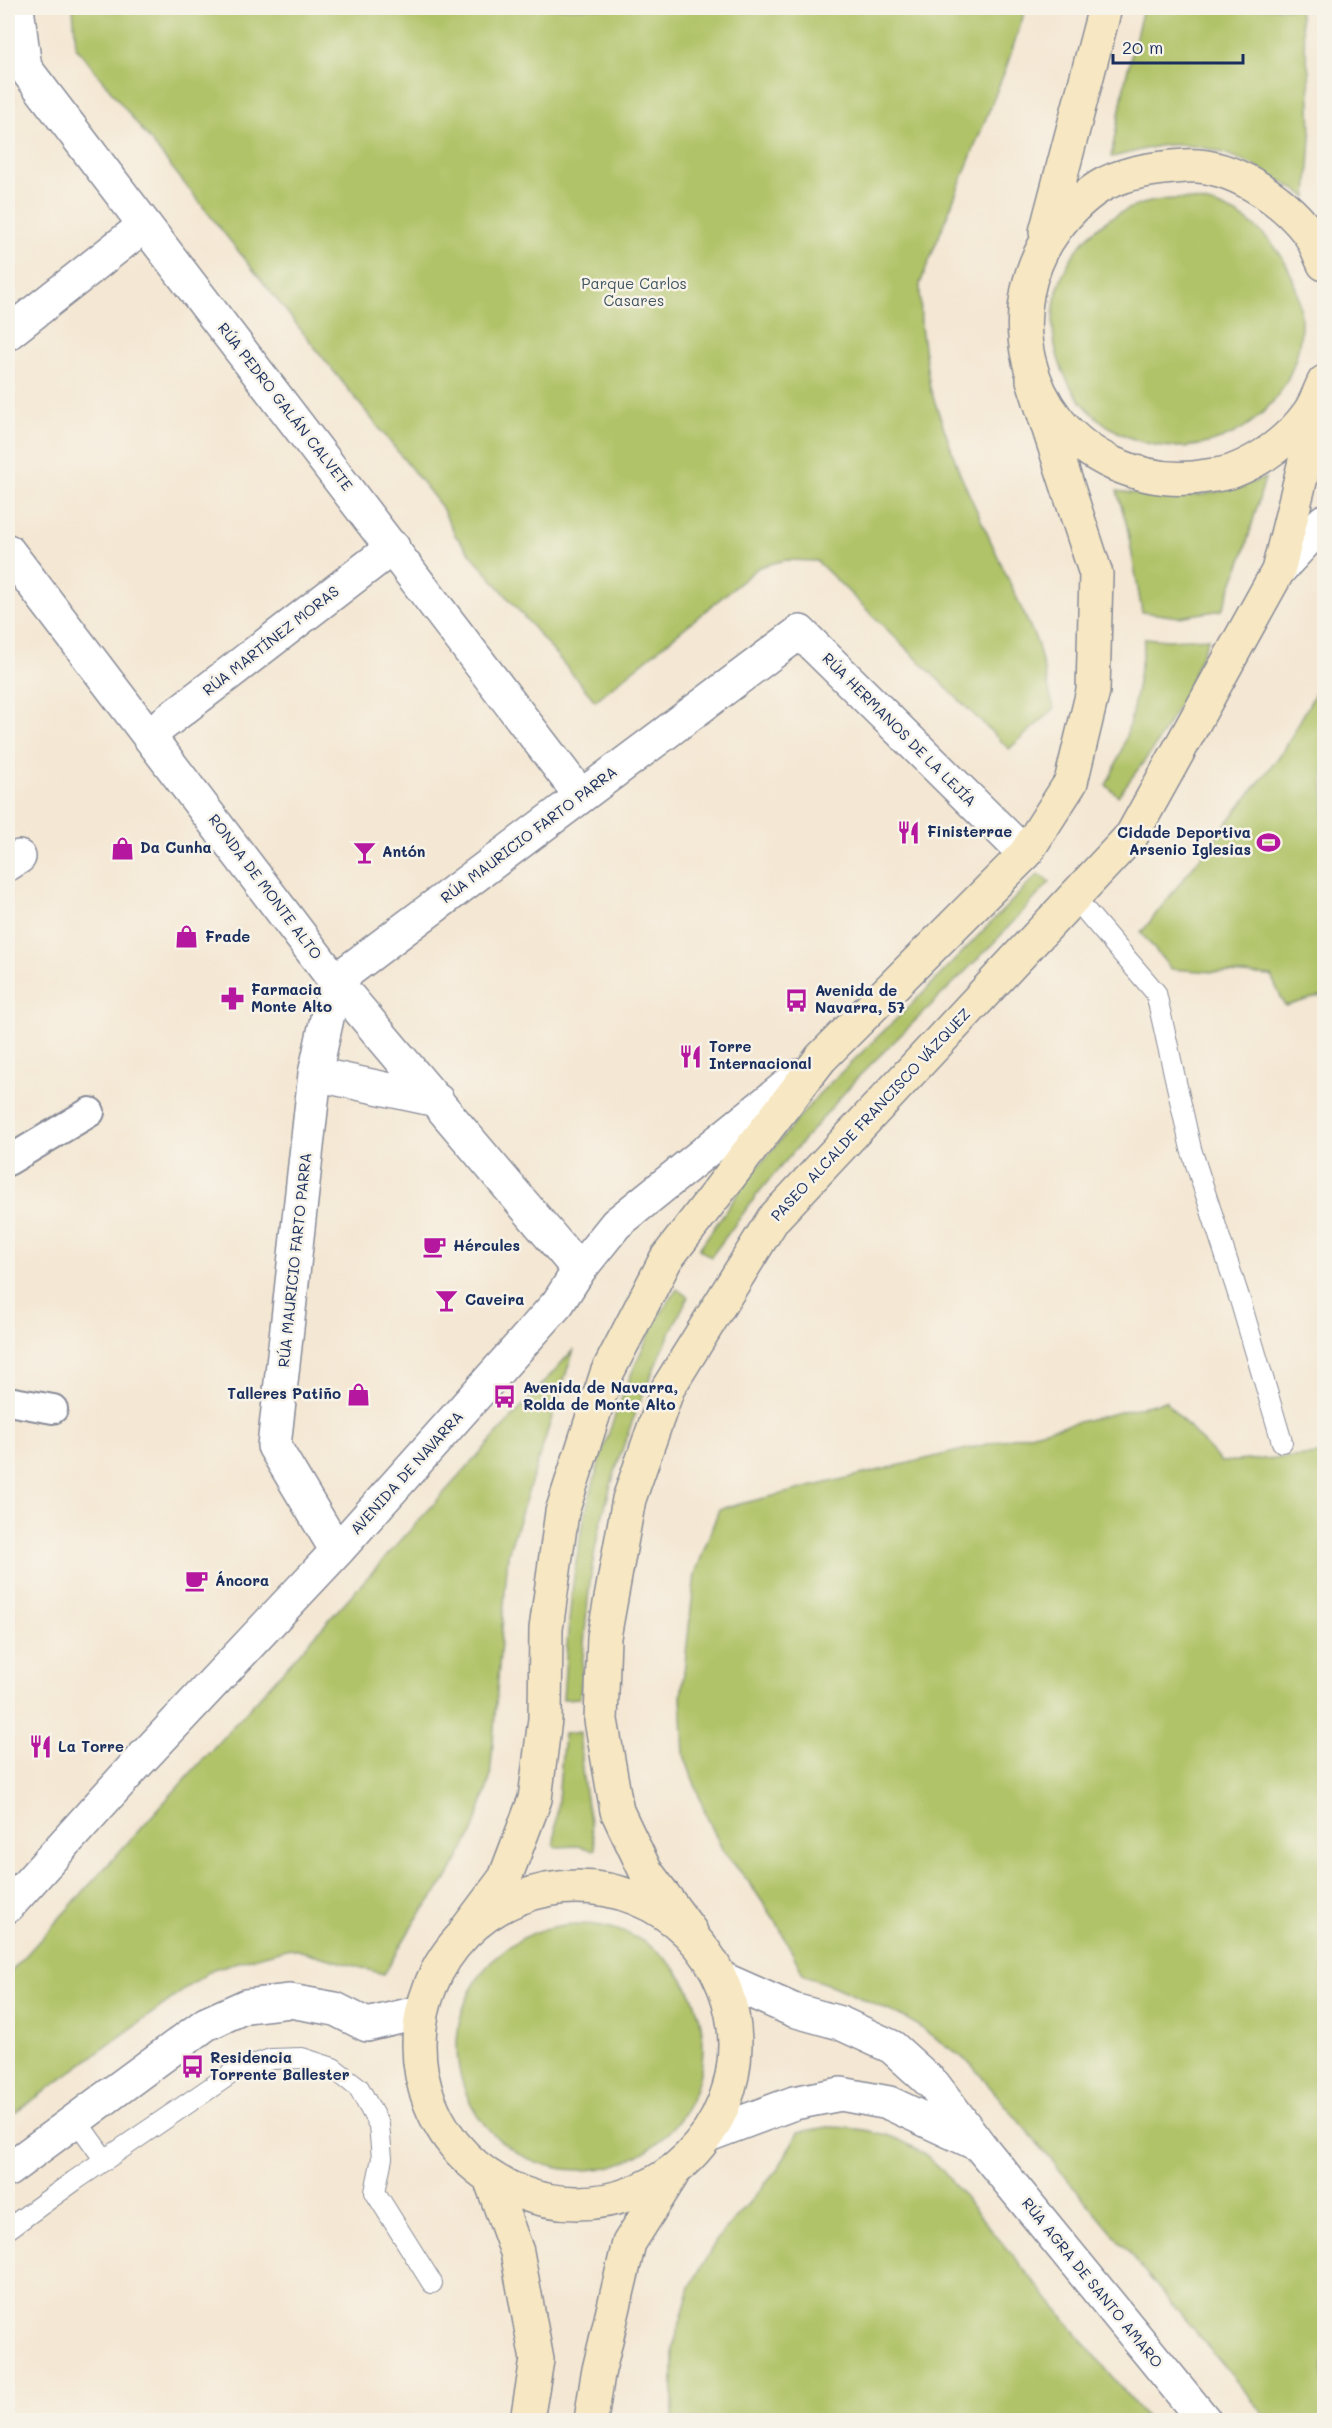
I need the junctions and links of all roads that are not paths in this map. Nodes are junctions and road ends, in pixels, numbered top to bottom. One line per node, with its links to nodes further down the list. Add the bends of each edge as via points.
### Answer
1 (17, 8): 3 (street, RÚA PEDRO GALÁN CALVETE, via 25,68)
2 (1105, 8): 4 (main road)
3 (146, 225): 6 (street); 11 (street, RÚA PEDRO GALÁN CALVETE)
4 (1041, 248): 5 (main road, via 1069,212 1105,184 1148,168 1194,166 1238,176 1278,200 1309,233); 7 (main road, via 1026,291 1023,336)
5 (1324, 264)
6 (8, 333)
7 (1034, 380): 9 (main road, via 1058,422 1093,454 1147,476 1186,480 1232,471 1275,448); 17 (main road, via 1096,574 1093,691 1071,783)
8 (1324, 382): 9 (main road)
9 (1308, 414): 13 (main road, PASEO ALCALDE FRANCISCO VÁZQUEZ, via 1308,449)
10 (1324, 521): 13 (street)
11 (393, 547): 15 (street, RÚA MARTÍNEZ MORAS); 16 (street, RÚA PEDRO GALÁN CALVETE)
12 (8, 551): 15 (street, RONDA DE MONTE ALTO)
13 (1278, 571): 18 (main road, PASEO ALCALDE FRANCISCO VÁZQUEZ, via 1132,835)
14 (800, 632): 16 (street, RÚA MAURICIO FARTO PARRA); 17 (street, RÚA HERMANOS DE LA LEJÍA)
15 (149, 735): 19 (street, RONDA DE MONTE ALTO)
16 (581, 796): 19 (street, RÚA MAURICIO FARTO PARRA)
17 (1025, 854): 20 (main road)
18 (1074, 897): 28 (lane, via 1155,993 1191,1149); 32 (main road, PASEO ALCALDE FRANCISCO VÁZQUEZ, via 773,1219 668,1388 629,1499 604,1637 601,1720 617,1811 645,1870)
19 (335, 981): 21 (street, RÚA MAURICIO FARTO PARRA); 22 (street, RONDA DE MONTE ALTO)
20 (821, 1058): 25 (street, AVENIDA DE NAVARRA, via 616,1224); 31 (main road, via 666,1259 607,1373 562,1512 546,1629 545,1719 535,1799 505,1878)
21 (315, 1074): 22 (street); 29 (street, RÚA MAURICIO FARTO PARRA, via 274,1446)
22 (437, 1101): 25 (street, RONDA DE MONTE ALTO)
23 (90, 1112): 24 (street)
24 (8, 1161)
25 (579, 1270): 29 (street, AVENIDA DE NAVARRA, via 558,1303)
26 (8, 1401): 27 (street)
27 (53, 1408)
28 (1282, 1442)
29 (337, 1551): 30 (street, AVENIDA DE NAVARRA)
30 (8, 1906)
31 (466, 1930): 32 (main road, via 507,1901 555,1887 604,1887 651,1903); 34 (main road, via 438,1968)
32 (691, 1932): 33 (main road)
33 (723, 1979): 36 (main road, via 736,2031 732,2085); 37 (street, RÚA AGRA DE SANTO AMARO, via 892,2047 934,2085)
34 (421, 2012): 35 (street, via 367,2025 335,2009 290,2001 246,2006 206,2024); 41 (main road, via 419,2060 430,2106 455,2147)
35 (76, 2120): 38 (lane); 39 (street)
36 (711, 2134): 37 (street, RÚA AGRA DE SANTO AMARO, via 785,2106 841,2094 889,2103); 40 (main road)
37 (981, 2146): 46 (street, RÚA AGRA DE SANTO AMARO)
38 (104, 2159): 42 (lane); 43 (lane, via 235,2071 271,2059 302,2058 333,2068 359,2088 379,2125 382,2158 375,2192)
39 (8, 2170)
40 (674, 2172): 41 (main road, via 631,2196 584,2205 534,2199); 45 (main road, via 629,2243)
41 (490, 2178): 44 (main road, via 517,2252 537,2360)
42 (8, 2229)
43 (432, 2283)
44 (527, 2421)
45 (591, 2421)
46 (1204, 2421)

